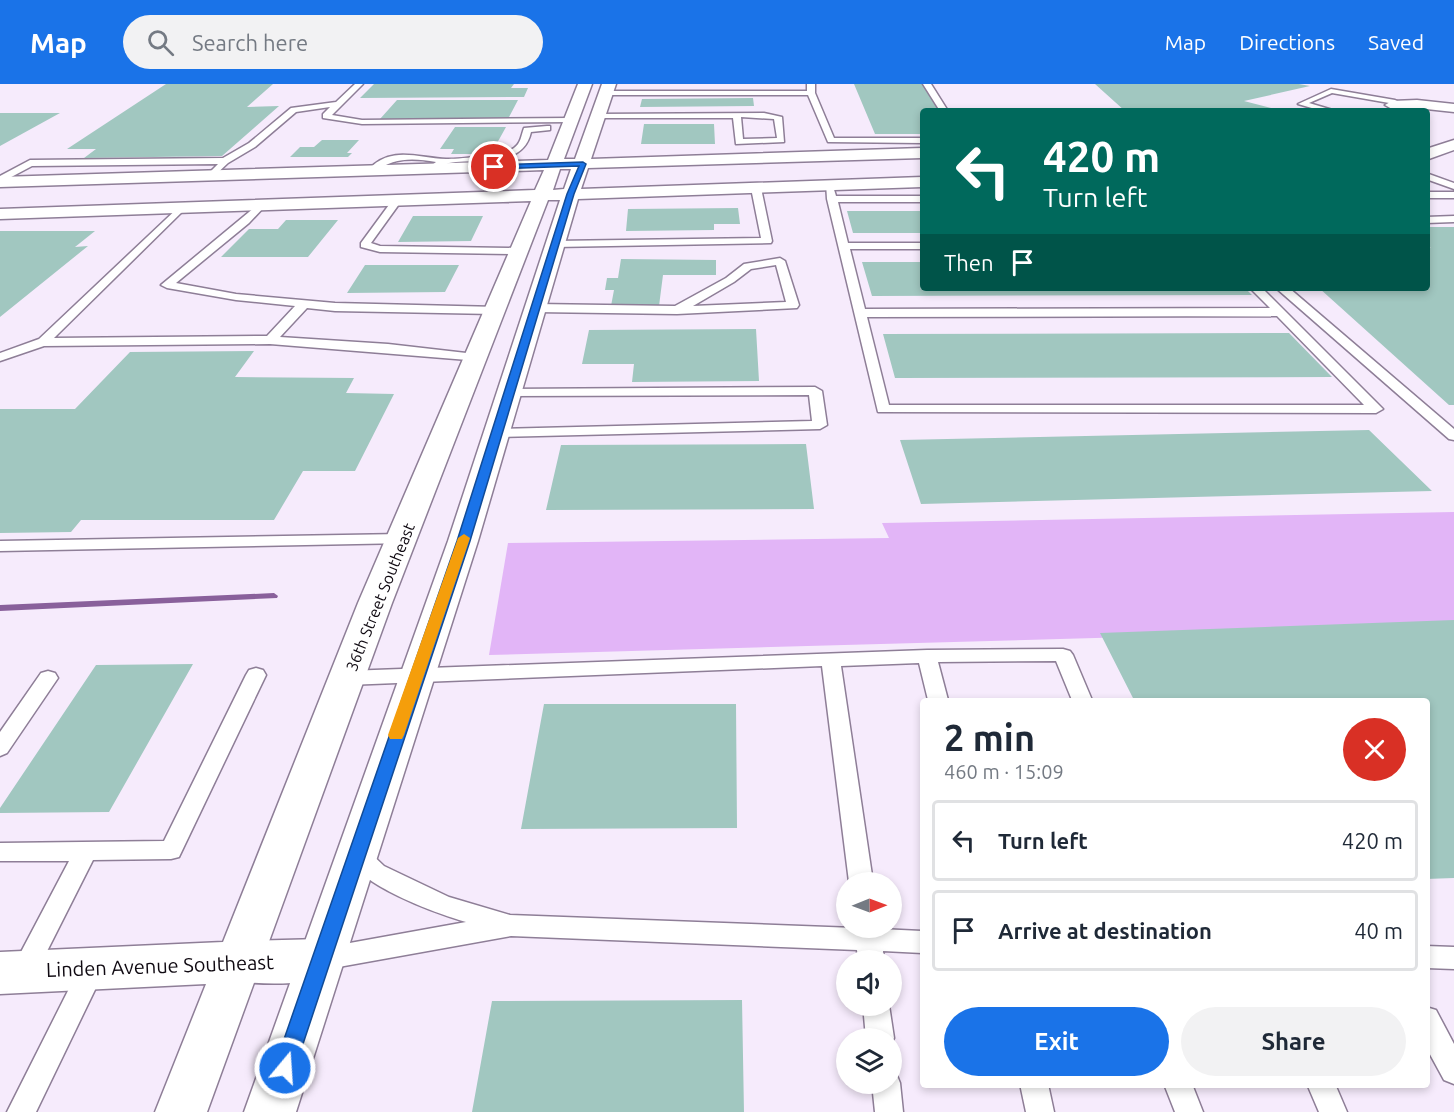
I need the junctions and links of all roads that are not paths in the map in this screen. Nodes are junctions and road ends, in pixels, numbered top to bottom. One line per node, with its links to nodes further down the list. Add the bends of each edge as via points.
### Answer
1 (360, 84): 10 (lane)
2 (585, 84): 16 (street, 36th Street Southeast)
3 (927, 84): 11 (lane)
4 (1343, 84): 7 (lane)
5 (607, 88): 6 (lane); 15 (street)
6 (811, 88): 17 (lane)
7 (1331, 92): 9 (lane); 12 (lane, via 1302,104)
8 (1454, 98): 9 (street)
9 (1398, 100): 13 (street)
10 (339, 104): 16 (lane, via 326,116 362,122); 26 (lane, via 294,110 252,145)
11 (942, 108)
12 (1319, 108)
13 (1454, 108)
14 (736, 115): 15 (lane); 20 (lane, via 737,141); 20 (lane, via 778,117 781,140)
15 (598, 116): 19 (street)
16 (566, 130): 29 (street, 36th Street Southeast); 30 (street, via 521,157); 30 (lane, via 527,130 520,148)
17 (831, 140): 18 (lane); 24 (lane)
18 (920, 141)
19 (590, 142): 27 (street, via 618,153); 28 (street)
20 (746, 142): 25 (lane)
21 (1453, 146): 23 (street)
22 (920, 153): 24 (street)
23 (1430, 154)
24 (838, 156): 25 (street)
25 (747, 159): 27 (street)
26 (225, 161): 31 (lane); 34 (lane, via 30,163)
27 (676, 161): 28 (street)
28 (583, 164): 29 (street); 40 (street)
29 (554, 165): 30 (street); 41 (street, 36th Street Southeast)
30 (444, 166): 31 (street)
31 (212, 175): 33 (street)
32 (1430, 177): 36 (lane)
33 (125, 178): 34 (street); 49 (street, via 73,184 45,200 48,205)
34 (0, 181)
35 (920, 182): 39 (street)
36 (1454, 186)
37 (756, 188): 38 (street); 39 (street); 53 (lane, via 767,241)
38 (659, 191): 40 (street); 53 (street, via 617,200)
39 (831, 192): 45 (lane); 55 (lane)
40 (571, 194): 41 (street); 53 (street)
41 (541, 195): 44 (street); 54 (street, 36th Street Southeast)
42 (1430, 195): 43 (lane)
43 (1454, 195)
44 (433, 199): 46 (street); 54 (street, via 507,210)
45 (920, 199)
46 (397, 200): 47 (street); 54 (lane, via 365,245 380,249)
47 (261, 205): 48 (street); 59 (lane, via 167,285)
48 (182, 207): 49 (street); 66 (lane)
49 (98, 210): 50 (street)
50 (0, 214)
51 (1454, 219): 52 (lane)
52 (1430, 220)
53 (571, 225): 60 (street)
54 (522, 239): 61 (street, 36th Street Southeast)
55 (844, 246): 56 (lane); 64 (lane)
56 (920, 246)
57 (1259, 291): 63 (lane)
58 (1285, 291): 71 (lane)
59 (304, 304): 61 (lane); 65 (lane)
60 (536, 308): 62 (lane); 69 (street)
61 (494, 310): 68 (street, 36th Street Southeast)
62 (677, 310): 62 (lane, via 752,307 794,305 780,261 748,266)
63 (1281, 312): 64 (lane); 64 (lane, via 1376,409 883,409)
64 (860, 313)
65 (270, 340): 66 (lane); 68 (lane)
66 (43, 342): 67 (lane)
67 (0, 357)
68 (475, 358): 72 (street, 36th Street Southeast)
69 (509, 393): 70 (street); 70 (lane, via 815,391 820,425)
70 (496, 433): 77 (street)
71 (1454, 436)
72 (402, 539): 73 (lane); 79 (street, 36th Street Southeast)
73 (0, 546)
74 (927, 656): 75 (lane); 80 (lane); 81 (lane, via 1064,655)
75 (831, 660): 77 (lane); 86 (lane)
76 (256, 675): 83 (lane, via 171,850)
77 (416, 676): 79 (lane); 85 (street)
78 (48, 678): 82 (lane)
79 (347, 678): 93 (street, 36th Street Southeast)
80 (938, 698)
81 (1081, 698)
82 (0, 748)
83 (86, 851): 84 (lane); 95 (lane)
84 (0, 852)
85 (356, 854): 87 (lane, via 376,873 443,905); 92 (street)
86 (860, 872)
87 (511, 925): 88 (lane); 92 (lane)
88 (869, 942): 89 (lane)
89 (920, 942)
90 (1430, 957): 91 (lane)
91 (1454, 958)
92 (321, 960): 93 (street, Linden Avenue Southeast); 104 (street)
93 (240, 962): 94 (street, Linden Avenue Southeast); 103 (street, 36th Street Southeast)
94 (92, 969): 95 (street, Linden Avenue Southeast); 102 (lane)
95 (12, 972)
96 (1430, 1026): 97 (lane)
97 (1454, 1071)
98 (1035, 1088): 106 (lane)
99 (1180, 1088): 107 (lane)
100 (1323, 1088): 108 (lane)
101 (887, 1094): 105 (lane)
102 (21, 1112)
103 (181, 1112)
104 (270, 1112)
105 (889, 1112)
106 (1040, 1112)
107 (1189, 1112)
108 (1333, 1112)

